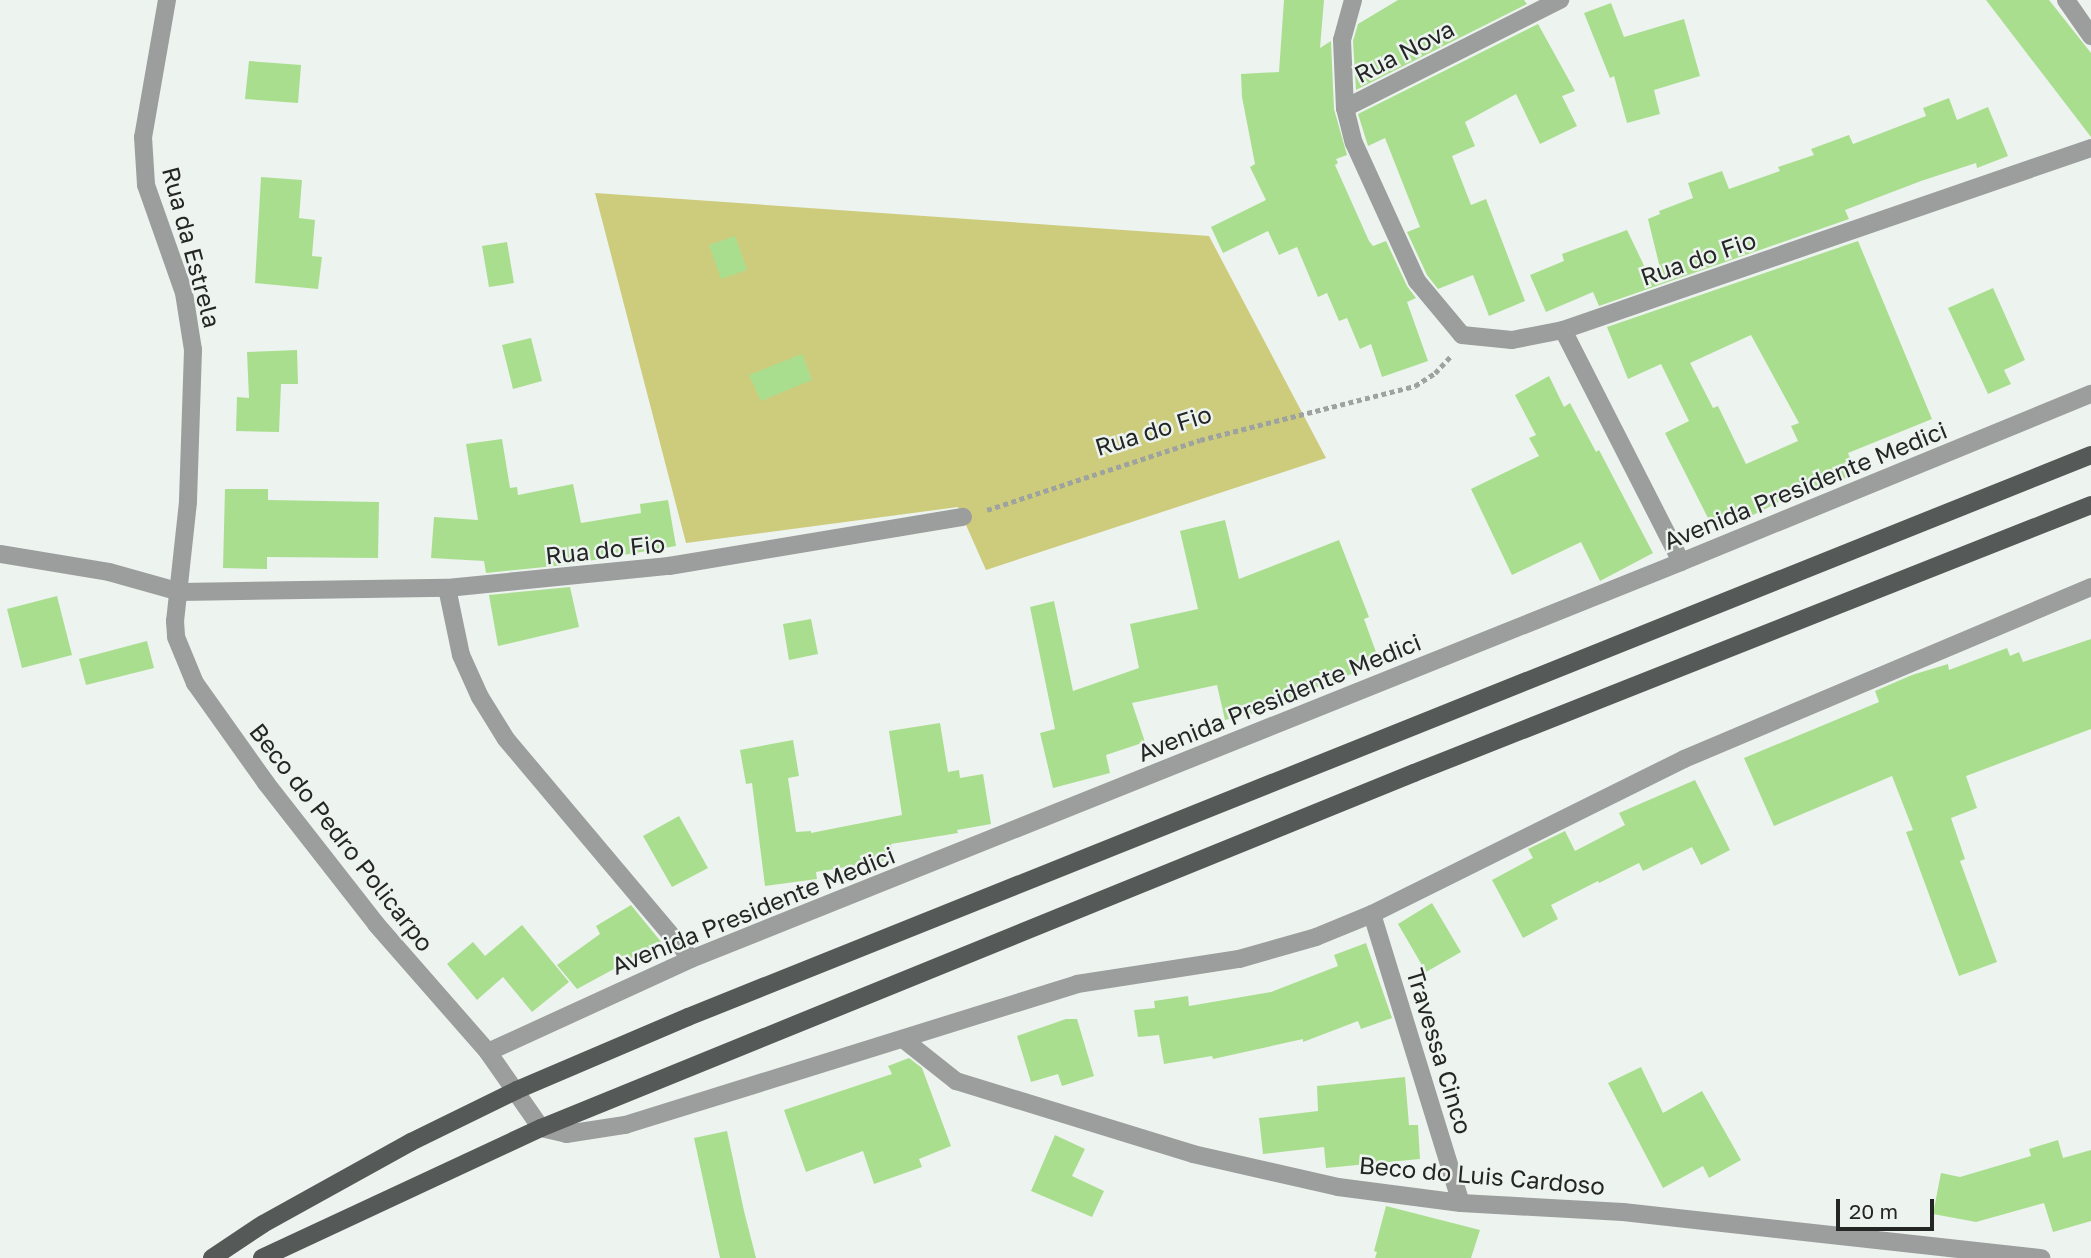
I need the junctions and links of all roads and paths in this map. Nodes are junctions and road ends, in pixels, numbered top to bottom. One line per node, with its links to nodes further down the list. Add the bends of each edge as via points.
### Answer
1 (167, 0): 18 (street, Rua da Estrela, via 143,137 146,185 184,293 193,350 193,418)
2 (1353, 0): 6 (street, via 1342,40)
3 (1560, 0): 6 (street, Rua Nova)
4 (2066, 0): 5 (street)
5 (2091, 36)
6 (1345, 108): 9 (street, via 1354,143 1417,281)
7 (2091, 148): 8 (street, Rua do Fio)
8 (1563, 330): 9 (street, Rua do Fio, via 1512,340); 15 (street)
9 (1462, 335): 13 (path, Rua do Fio, via 1449,360 1415,386 1200,440)
10 (2091, 394): 15 (street, Avenida Presidente Medici)
11 (2091, 455): 23 (main road)
12 (2091, 505): 24 (main road)
13 (963, 517): 17 (street, Rua do Fio, via 669,566)
14 (0, 554): 18 (street, Rua do Fio, via 109,572)
15 (1681, 562): 20 (street, Avenida Presidente Medici)
16 (2091, 587): 19 (street, via 1684,759)
17 (447, 589): 18 (street, Rua do Fio); 20 (street, via 461,655 506,739)
18 (180, 592): 22 (street, Beco do Pedro Policarpo, via 176,637 195,683 221,722 376,924)
19 (1372, 914): 21 (street, via 1316,937 1239,959 1077,984); 25 (street, Travessa Cinco)
20 (691, 959): 22 (street, Avenida Presidente Medici)
21 (903, 1039): 24 (street, via 625,1125 566,1134); 25 (street, Beco do Luis Cardoso, via 956,1082 1180,1151 1338,1187)
22 (488, 1052): 23 (street, Beco do Pedro Policarpo)
23 (517, 1090): 24 (street, Beco do Pedro Policarpo); 26 (main road, via 400,1148 263,1224)
24 (541, 1128): 27 (main road)
25 (1461, 1203): 28 (street, Beco do Luis Cardoso, via 1623,1212)
26 (212, 1258)
27 (262, 1258)
28 (2041, 1258)

